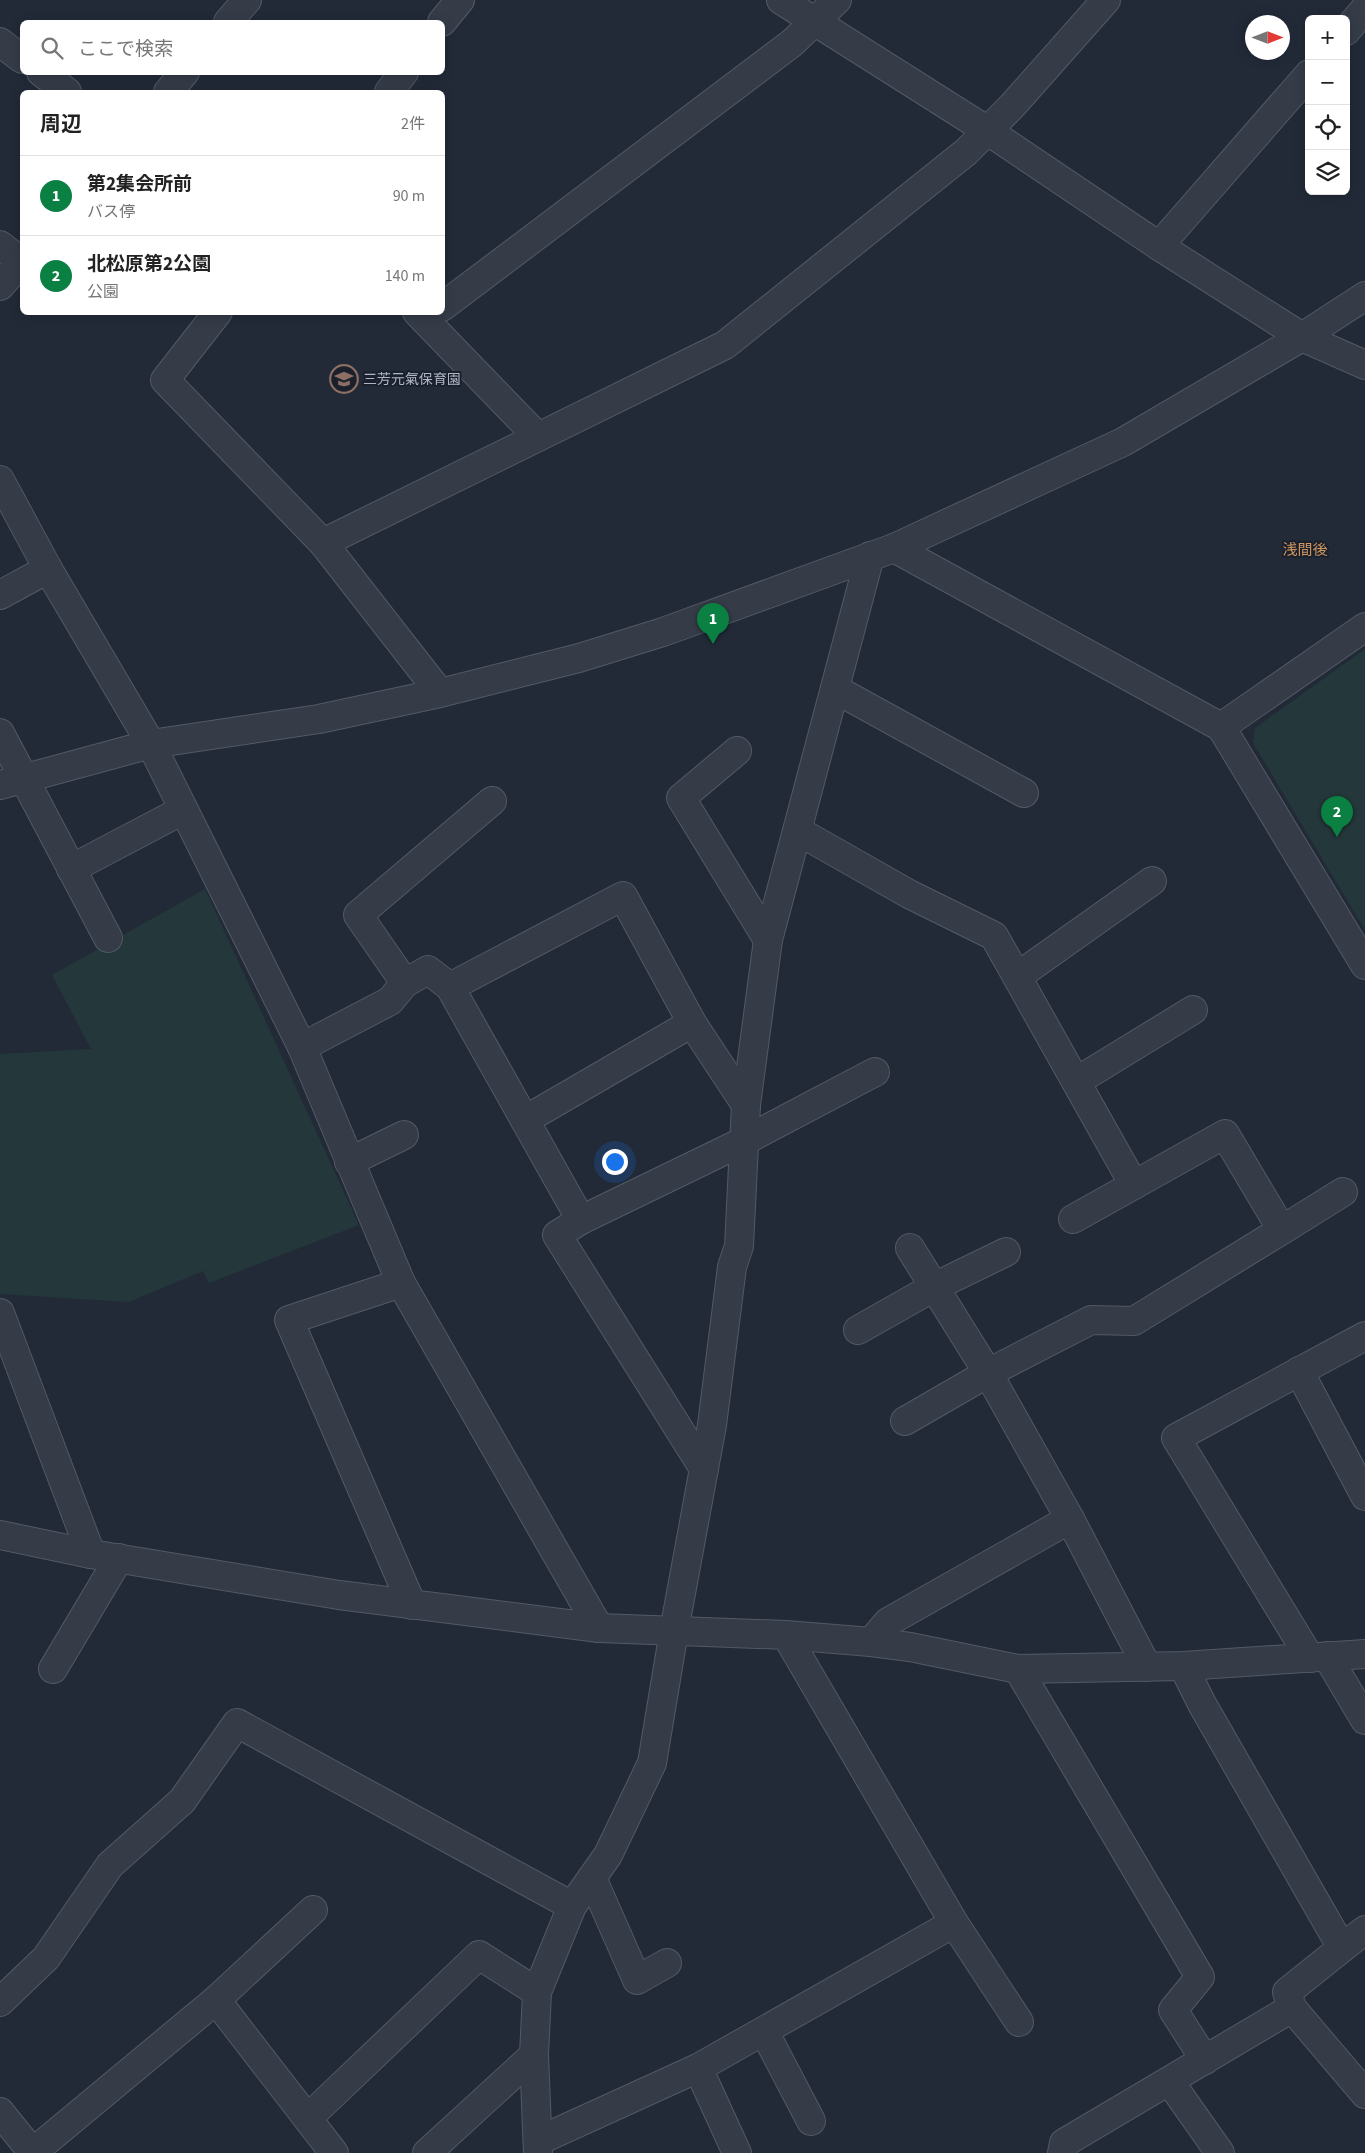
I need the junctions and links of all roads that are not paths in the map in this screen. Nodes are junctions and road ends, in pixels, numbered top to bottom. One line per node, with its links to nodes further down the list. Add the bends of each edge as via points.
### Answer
1 (247, 0): 7 (street)
2 (460, 0): 8 (street)
3 (781, 0): 9 (street)
4 (837, 0): 9 (street)
5 (1106, 0): 20 (street)
6 (1365, 9): 10 (street)
7 (230, 20)
8 (444, 20)
9 (816, 22): 20 (street); 27 (street)
10 (1350, 26)
11 (0, 42): 12 (street)
12 (20, 57)
13 (45, 75): 17 (street)
14 (182, 75): 18 (street)
15 (402, 75): 19 (street)
16 (1305, 79): 22 (street)
17 (64, 90)
18 (170, 90)
19 (390, 90)
20 (988, 131): 22 (street); 32 (street, via 725,345)
21 (0, 245): 23 (street)
22 (1160, 246): 30 (street)
23 (20, 260)
24 (20, 263): 25 (street)
25 (0, 286)
26 (1365, 296): 30 (street)
27 (445, 302)
28 (216, 315): 34 (street, via 166,380)
29 (432, 315): 32 (street)
30 (1302, 336): 31 (street); 35 (street, via 1123,442)
31 (1365, 365)
32 (538, 437): 34 (street)
33 (0, 480): 36 (street)
34 (323, 544): 40 (street)
35 (882, 552): 39 (street); 40 (street, via 663,632 579,658); 41 (street)
36 (48, 570): 37 (street); 43 (street)
37 (0, 595)
38 (1365, 627): 41 (street)
39 (835, 689): 46 (street); 49 (street)
40 (440, 693): 43 (street, via 319,719)
41 (1222, 728): 54 (street)
42 (0, 733): 45 (street)
43 (151, 744): 45 (street); 48 (street)
44 (737, 751): 53 (street, via 681,798)
45 (13, 782): 50 (street)
46 (1024, 793)
47 (492, 801): 56 (street, via 358,915)
48 (183, 810): 50 (street); 60 (street)
49 (798, 832): 53 (street); 55 (street, via 909,894 994,936)
50 (71, 869): 52 (street)
51 (1152, 881): 55 (street)
52 (108, 938)
53 (768, 940): 63 (street)
54 (1365, 965)
55 (1018, 976): 62 (street)
56 (405, 983): 57 (street, via 428,970); 60 (street, via 390,1001)
57 (450, 987): 59 (street, via 623,896); 64 (street)
58 (1193, 1010): 62 (street)
59 (692, 1023): 63 (street); 64 (street)
60 (302, 1047): 67 (street)
61 (875, 1072): 66 (street)
62 (1077, 1081): 68 (street)
63 (746, 1105): 66 (street)
64 (525, 1120): 71 (street)
65 (404, 1135): 67 (street)
66 (744, 1141): 71 (street); 83 (street, via 739,1246 732,1267)
67 (349, 1162): 75 (street)
68 (1134, 1185): 70 (street); 72 (street, via 1225,1134)
69 (1343, 1192): 72 (street)
70 (1073, 1219)
71 (581, 1220): 83 (street, via 557,1235)
72 (1282, 1230): 81 (street, via 1134,1321 1091,1320)
73 (910, 1248): 76 (street)
74 (1006, 1252): 76 (street)
75 (401, 1283): 89 (street, via 289,1320); 90 (street)
76 (934, 1287): 78 (street); 81 (street)
77 (0, 1313): 87 (street)
78 (858, 1330)
79 (1365, 1336): 80 (street)
80 (1299, 1371): 84 (street); 95 (street, via 1176,1438)
81 (988, 1373): 82 (street); 85 (street)
82 (905, 1421)
83 (704, 1469): 91 (street)
84 (1365, 1496)
85 (1070, 1519): 93 (street, via 888,1622); 97 (street)
86 (0, 1535): 87 (street)
87 (91, 1554): 88 (street)
88 (119, 1558): 89 (street); 98 (street)
89 (412, 1605): 90 (street)
90 (599, 1628): 91 (street)
91 (674, 1631): 92 (street); 101 (street, via 652,1763 608,1855)
92 (786, 1635): 93 (street); 104 (street)
93 (871, 1642): 99 (street)
94 (1365, 1654): 95 (street)
95 (1318, 1657): 96 (street); 100 (street)
96 (1183, 1666): 97 (street); 106 (street)
97 (1147, 1667): 99 (street)
98 (53, 1669)
99 (1018, 1669): 115 (street, via 1200,1977 1173,2010)
100 (1365, 1720)
101 (592, 1878): 102 (street); 107 (street, via 637,1980)
102 (572, 1906): 108 (street); 110 (street, via 237,1723 182,1801 110,1865 46,1958)
103 (313, 1910): 109 (street)
104 (954, 1923): 112 (street); 113 (street)
105 (1365, 1930): 106 (street)
106 (1342, 1948): 111 (street, via 1287,1992)
107 (667, 1963)
108 (537, 1992): 114 (street); 120 (street, via 479,1955)
109 (216, 2000): 120 (street); 123 (street)
110 (0, 2002)
111 (1292, 2008): 115 (street); 118 (street)
112 (1019, 2022)
113 (764, 2031): 116 (street); 121 (street)
114 (534, 2055): 122 (street); 125 (street)
115 (1205, 2060): 117 (street)
116 (698, 2068): 122 (street); 126 (street)
117 (1170, 2082): 127 (street, via 1064,2143); 128 (street)
118 (1365, 2094)
119 (0, 2112): 123 (street)
120 (308, 2118): 124 (street)
121 (811, 2121)
122 (538, 2147)
123 (33, 2153)
124 (334, 2153)
125 (427, 2153)
126 (738, 2153)
127 (1062, 2153)
128 (1220, 2153)

